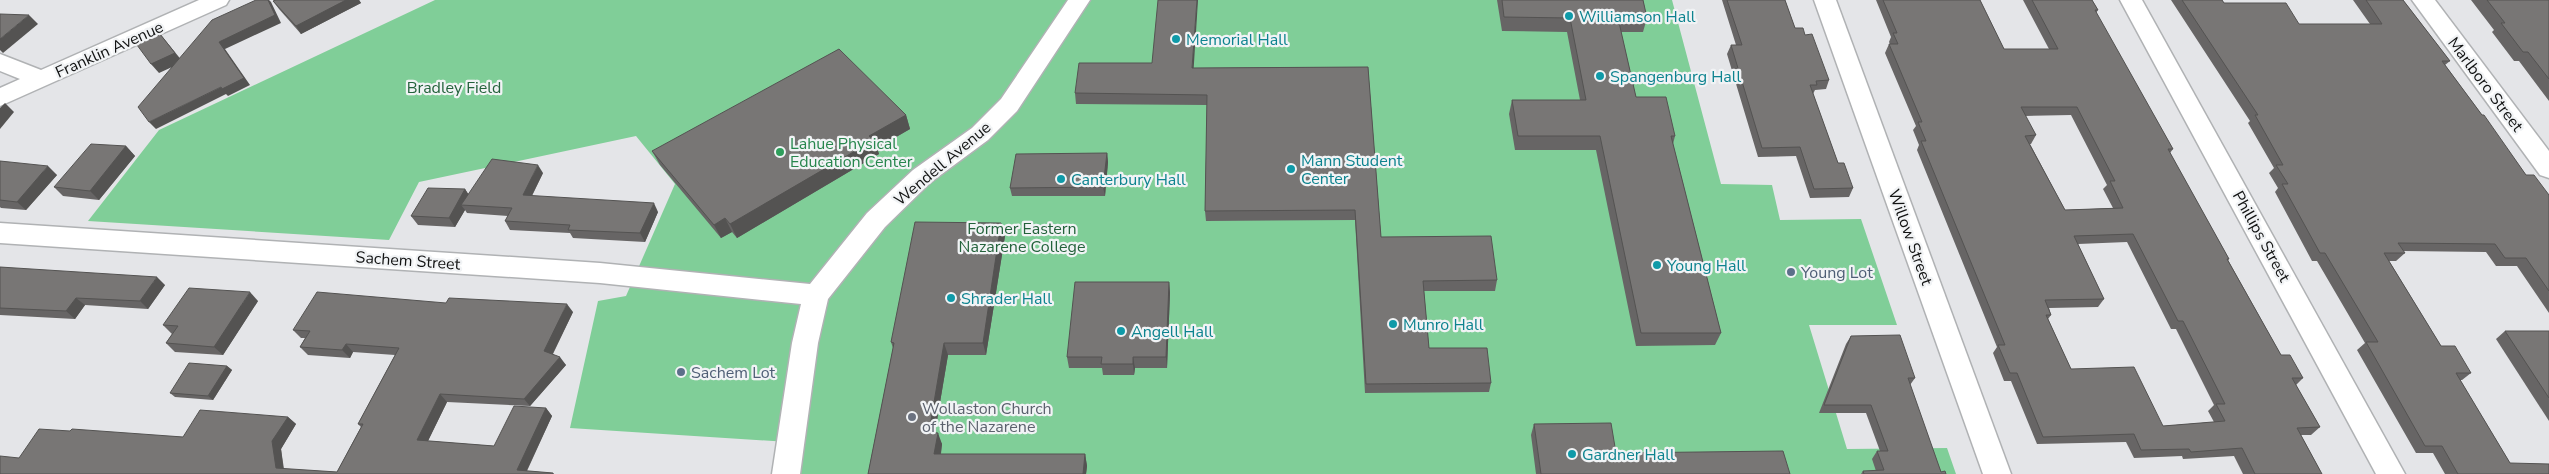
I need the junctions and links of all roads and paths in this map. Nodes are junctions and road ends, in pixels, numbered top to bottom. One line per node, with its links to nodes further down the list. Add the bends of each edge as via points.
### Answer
1 (218, 0): 7 (street, Franklin Avenue)
2 (1079, 0): 11 (street, Wendell Avenue, via 1009,105 980,134 922,176 876,220)
3 (1825, 0): 13 (street, Willow Street)
4 (2131, 0): 14 (street, Phillips Street)
5 (2424, 0): 9 (street, Marlboro Street)
6 (0, 62): 7 (street)
7 (41, 79): 8 (street, Franklin Avenue)
8 (0, 98)
9 (2549, 168)
10 (0, 233): 11 (street, Sachem Street, via 600,273)
11 (816, 295): 12 (street, Wendell Avenue, via 805,343)
12 (786, 474)
13 (1997, 474)
14 (2391, 474)

